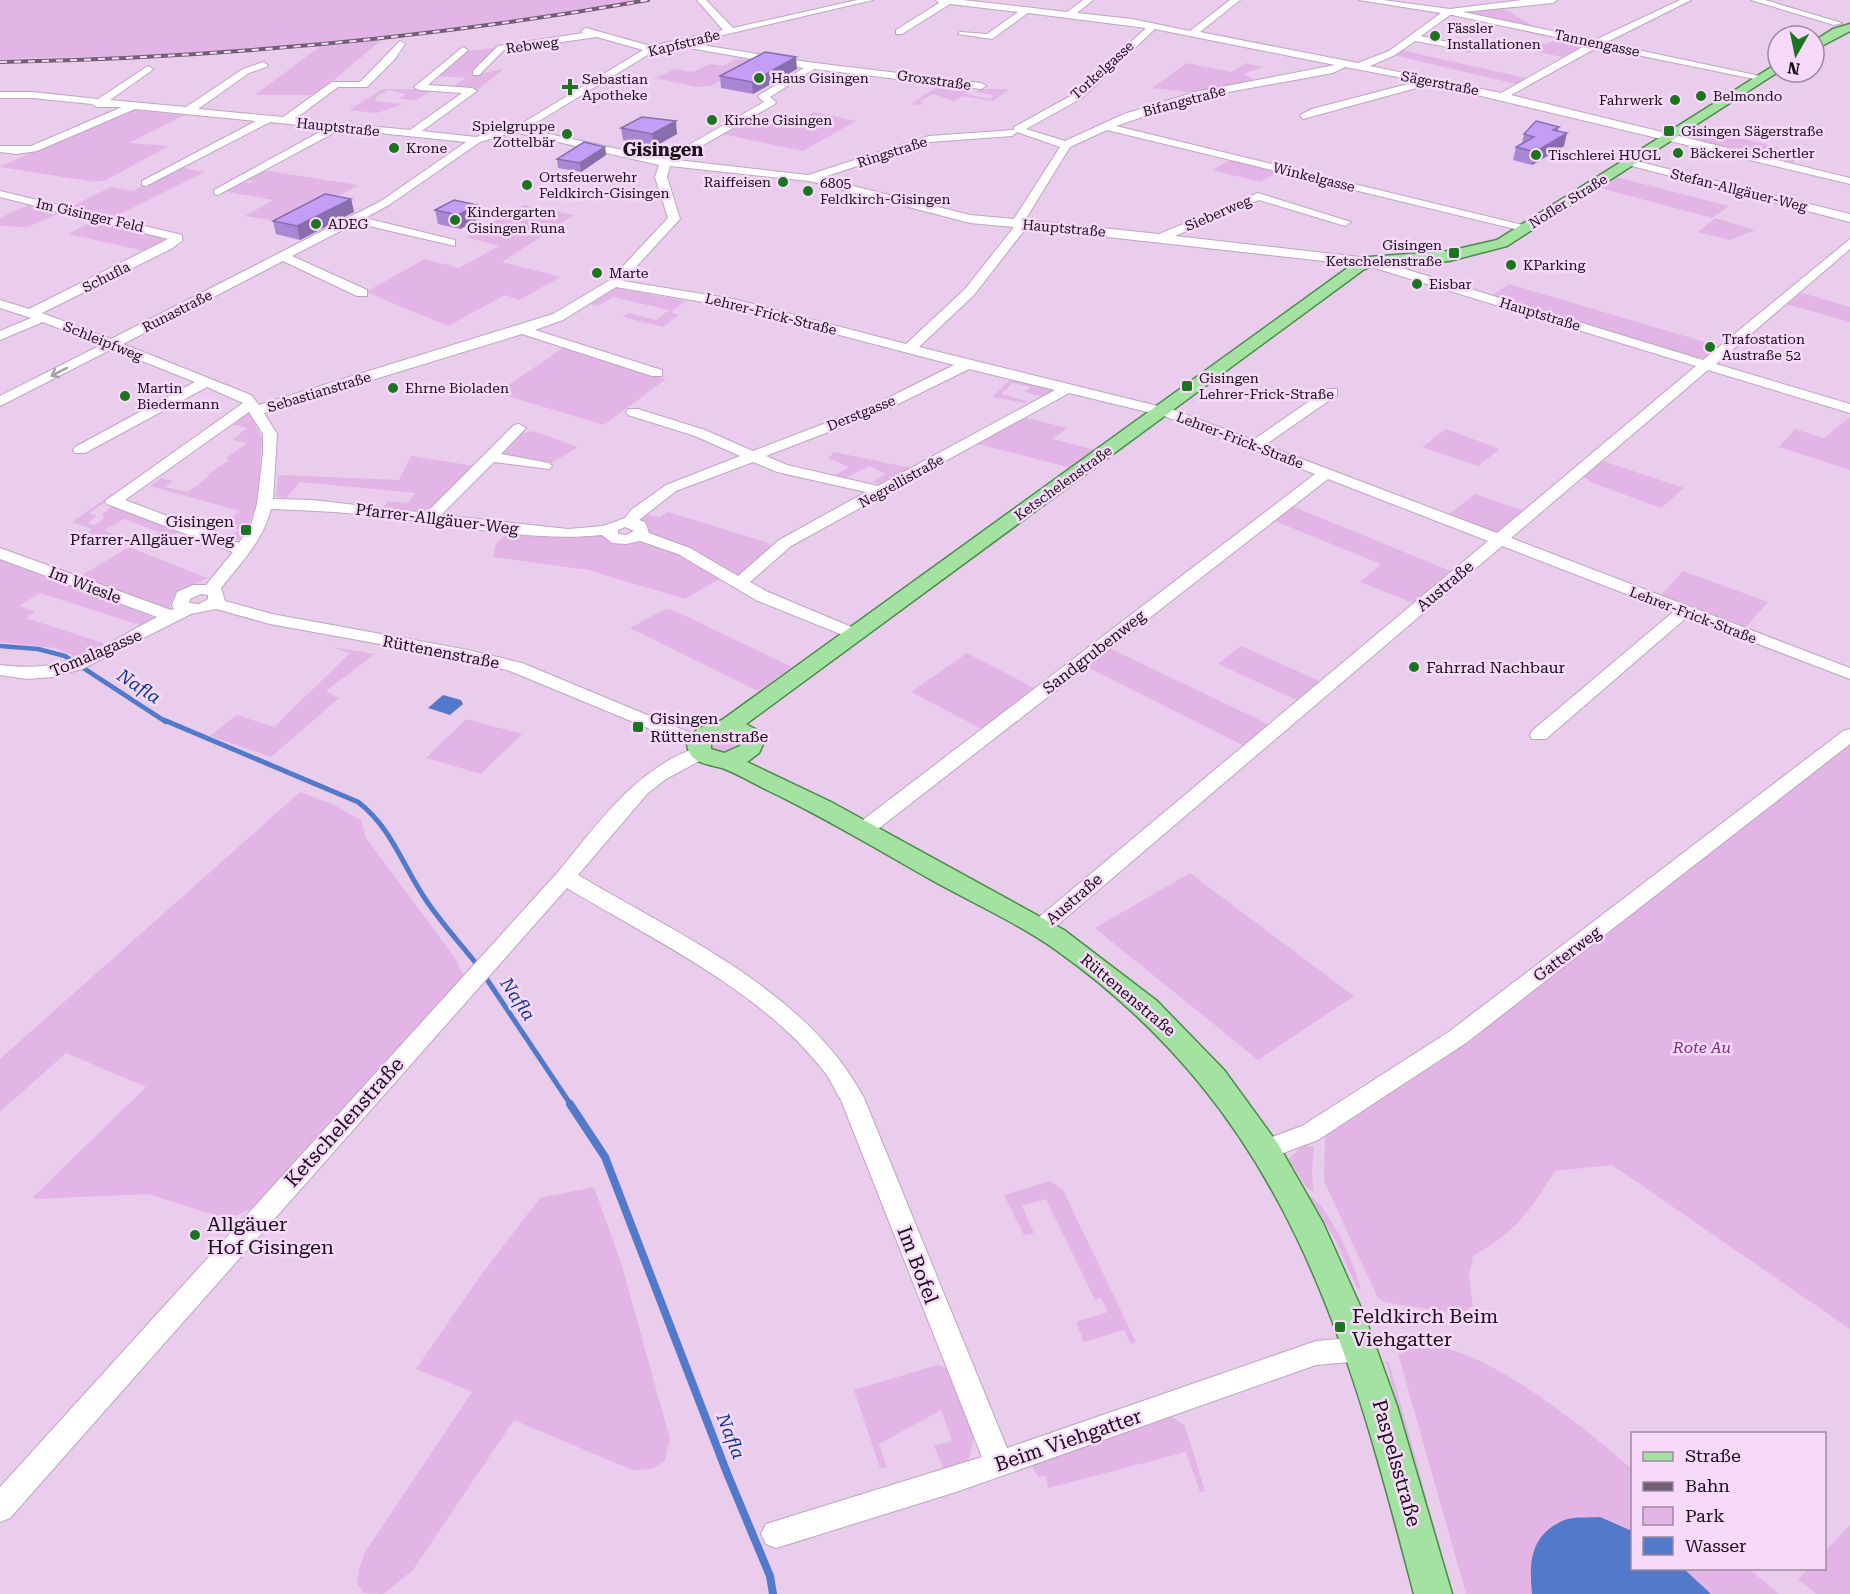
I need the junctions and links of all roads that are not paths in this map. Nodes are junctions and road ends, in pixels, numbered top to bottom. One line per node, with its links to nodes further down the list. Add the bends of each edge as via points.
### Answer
1 (701, 0): 16 (street)
2 (869, 0): 16 (street, Kapfstraße)
3 (1089, 0): 12 (street)
4 (1236, 0): 20 (street)
5 (1363, 0): 11 (street, Tannengasse)
6 (1553, 0): 11 (street)
7 (1687, 0): 24 (street)
8 (1755, 0): 13 (street)
9 (944, 1): 10 (street, Sägerstraße); 17 (street, Sägerstraße)
10 (1025, 11): 12 (street, Sägerstraße); 19 (street, via 989,36)
11 (1448, 12): 21 (street); 24 (street, Tannengasse)
12 (1068, 15): 15 (street, Sägerstraße)
13 (1843, 24): 22 (main road)
14 (572, 26): 18 (street, Rebweg)
15 (1153, 26): 20 (street, Sägerstraße); 50 (street, Torkelgasse, via 1078,96)
16 (732, 32): 23 (street, Kapfstraße)
17 (899, 32)
18 (597, 34): 26 (street, Rebweg); 34 (street, Rebweg, via 501,48)
19 (963, 34)
20 (1192, 34): 29 (street, Sägerstraße)
21 (1412, 37): 27 (street); 32 (street, via 1392,53)
22 (1826, 37)
23 (674, 43): 26 (street, Kapfstraße); 31 (street, Groxstraße)
24 (1597, 43): 36 (street, Tannengasse); 40 (street)
25 (400, 44): 46 (street, via 363,85 336,84)
26 (651, 49): 49 (street, Kapfstraße)
27 (1467, 49)
28 (445, 52): 51 (street, via 468,50 419,87 472,91)
29 (1342, 64): 32 (street, Sägerstraße); 48 (street, Bifangstraße, via 1333,70 1199,94)
30 (263, 65): 43 (street, via 246,71)
31 (807, 65): 38 (street, Groxstraße); 56 (street, via 808,69 763,97 771,102)
32 (1357, 67): 37 (street, Sägerstraße)
33 (148, 69): 41 (street)
34 (476, 73)
35 (1766, 75): 36 (main road, Nofler Straße)
36 (1760, 79): 52 (main road, Nofler Straße)
37 (1433, 81): 40 (street, Sägerstraße); 44 (street, via 1305,115)
38 (981, 86)
39 (0, 95): 41 (street, Hauptstraße)
40 (1503, 96): 52 (street, Sägerstraße)
41 (97, 104): 42 (street, Hauptstraße)
42 (130, 107): 43 (street, Hauptstraße); 55 (street, via 33,149)
43 (186, 112): 45 (street, Hauptstraße)
44 (1308, 117)
45 (266, 120): 46 (street, Hauptstraße); 60 (street)
46 (285, 121): 47 (street, Hauptstraße)
47 (339, 126): 51 (street, Hauptstraße); 61 (street)
48 (1104, 126): 54 (street, Bifangstraße); 67 (street, Winkelgasse)
49 (517, 130): 53 (street, Hauptstraße); 56 (street, Hauptstraße)
50 (1018, 131): 54 (street, Ringstraße); 58 (street, Ringstraße, via 929,139)
51 (410, 135): 53 (street, Hauptstraße)
52 (1670, 138): 57 (main road, Nofler Straße); 59 (street, Sägerstraße)
53 (476, 141): 64 (street, Runastraße, via 400,195)
54 (1066, 145): 66 (street)
55 (0, 149)
56 (665, 162): 58 (street, Hauptstraße); 74 (street, Sebastianstraße, via 661,177 674,219)
57 (1628, 162): 63 (street, Stefan-Allgäuer-Weg); 67 (main road, Nofler Straße)
58 (809, 178): 66 (street, Hauptstraße, via 958,217)
59 (1850, 181)
60 (146, 183)
61 (218, 192)
62 (0, 194): 68 (street, Im Gisinger Feld)
63 (1850, 218)
64 (355, 219): 70 (street); 72 (street, Runastraße)
65 (1345, 222): 69 (street, Sieberweg, via 1258,196)
66 (1019, 224): 69 (street, Hauptstraße); 81 (street, via 1006,250)
67 (1522, 229): 73 (main road, Nofler Straße, via 1502,243 1461,254)
68 (178, 238): 77 (street, Schufla)
69 (1160, 238): 73 (street, Hauptstraße)
70 (452, 243)
71 (1850, 243): 83 (street, Austraße)
72 (285, 257): 75 (street); 80 (street, Runastraße)
73 (1369, 262): 83 (street, Hauptstraße); 92 (main road, Ketschelenstraße)
74 (614, 283): 78 (street, Sebastianstraße, via 558,317); 81 (street, Lehrer-Frick-Straße, via 733,303)
75 (362, 293)
76 (0, 304): 77 (street, Schleipfweg)
77 (37, 315): 79 (street, Schufla); 80 (street, Schleipfweg)
78 (522, 330): 84 (street); 89 (street, Sebastianstraße)
79 (0, 336)
80 (111, 345): 85 (street, Schleipfweg); 88 (street, Runastraße, one-way to 88)
81 (908, 349): 82 (street, Lehrer-Frick-Straße)
82 (967, 364): 86 (street, Lehrer-Frick-Straße); 97 (street, Derstgasse, via 883,406)
83 (1706, 365): 90 (street, Hauptstraße); 105 (street, Austraße)
84 (657, 373)
85 (205, 381): 89 (street, Schleipfweg); 95 (street)
86 (1068, 388): 92 (street, Lehrer-Frick-Straße); 101 (street, Negrellistraße)
87 (1332, 392): 94 (street)
88 (0, 402)
89 (251, 405): 100 (street); 102 (street, Sebastianstraße, via 270,434); 106 (street, Sebastianstraße, via 113,501)
90 (1850, 410)
91 (633, 412): 97 (street, via 700,433)
92 (1162, 412): 94 (street, Lehrer-Frick-Straße); 112 (main road, Ketschelenstraße)
93 (519, 428): 96 (street)
94 (1254, 446): 99 (street, Lehrer-Frick-Straße)
95 (80, 450)
96 (491, 458): 98 (street); 103 (street)
97 (753, 458): 101 (street, via 782,469); 104 (street, Derstgasse, via 670,488 637,513)
98 (544, 465)
99 (1326, 473): 105 (street, Lehrer-Frick-Straße); 118 (street, Sandgrubenweg)
100 (117, 487)
101 (882, 491): 108 (street, Negrellistraße, via 785,543)
102 (265, 504): 103 (street, Pfarrer-Allgäuer-Weg); 106 (street, Sebastianstraße, via 260,522)
103 (431, 517): 104 (street, Pfarrer-Allgäuer-Weg, via 568,534 608,530 614,525)
104 (635, 528): 108 (street)
105 (1499, 539): 110 (street, Lehrer-Frick-Straße); 120 (street, Austraße)
106 (244, 549): 109 (street, Sebastianstraße)
107 (0, 553): 111 (street, Im Wiesle)
108 (741, 582): 112 (street, via 762,596)
109 (213, 596): 111 (street, Tomalagasse, via 205,608); 117 (street, Rüttenenstraße, via 260,617 516,667 619,712)
110 (1684, 611): 113 (street, Lehrer-Frick-Straße); 115 (street)
111 (170, 616): 114 (street, Tomalagasse, via 69,667 41,675)
112 (855, 635): 117 (main road, Ketschelenstraße, via 758,705)
113 (1848, 669)
114 (0, 670)
115 (1539, 735)
116 (1850, 735): 121 (street, Gatterweg, via 1458,1037 1310,1133)
117 (722, 743): 118 (main road, Rüttenenstraße, via 773,784); 119 (street, Ketschelenstraße, via 673,764 627,801)
118 (862, 831): 120 (main road, Rüttenenstraße)
119 (565, 877): 123 (street, Im Bofel, via 741,982 790,1020 832,1066 852,1098); 124 (street, Ketschelenstraße)
120 (1040, 928): 121 (main road, Rüttenenstraße, via 1093,964 1164,1023 1232,1100)
121 (1267, 1149): 122 (main road, Rüttenenstraße, via 1316,1236)
122 (1358, 1341): 123 (street, Beim Viehgatter); 126 (main road, Paspelsstraße, via 1375,1385)
123 (999, 1464): 125 (street, Beim Viehgatter)
124 (0, 1508)
125 (776, 1534)
126 (1433, 1594)

